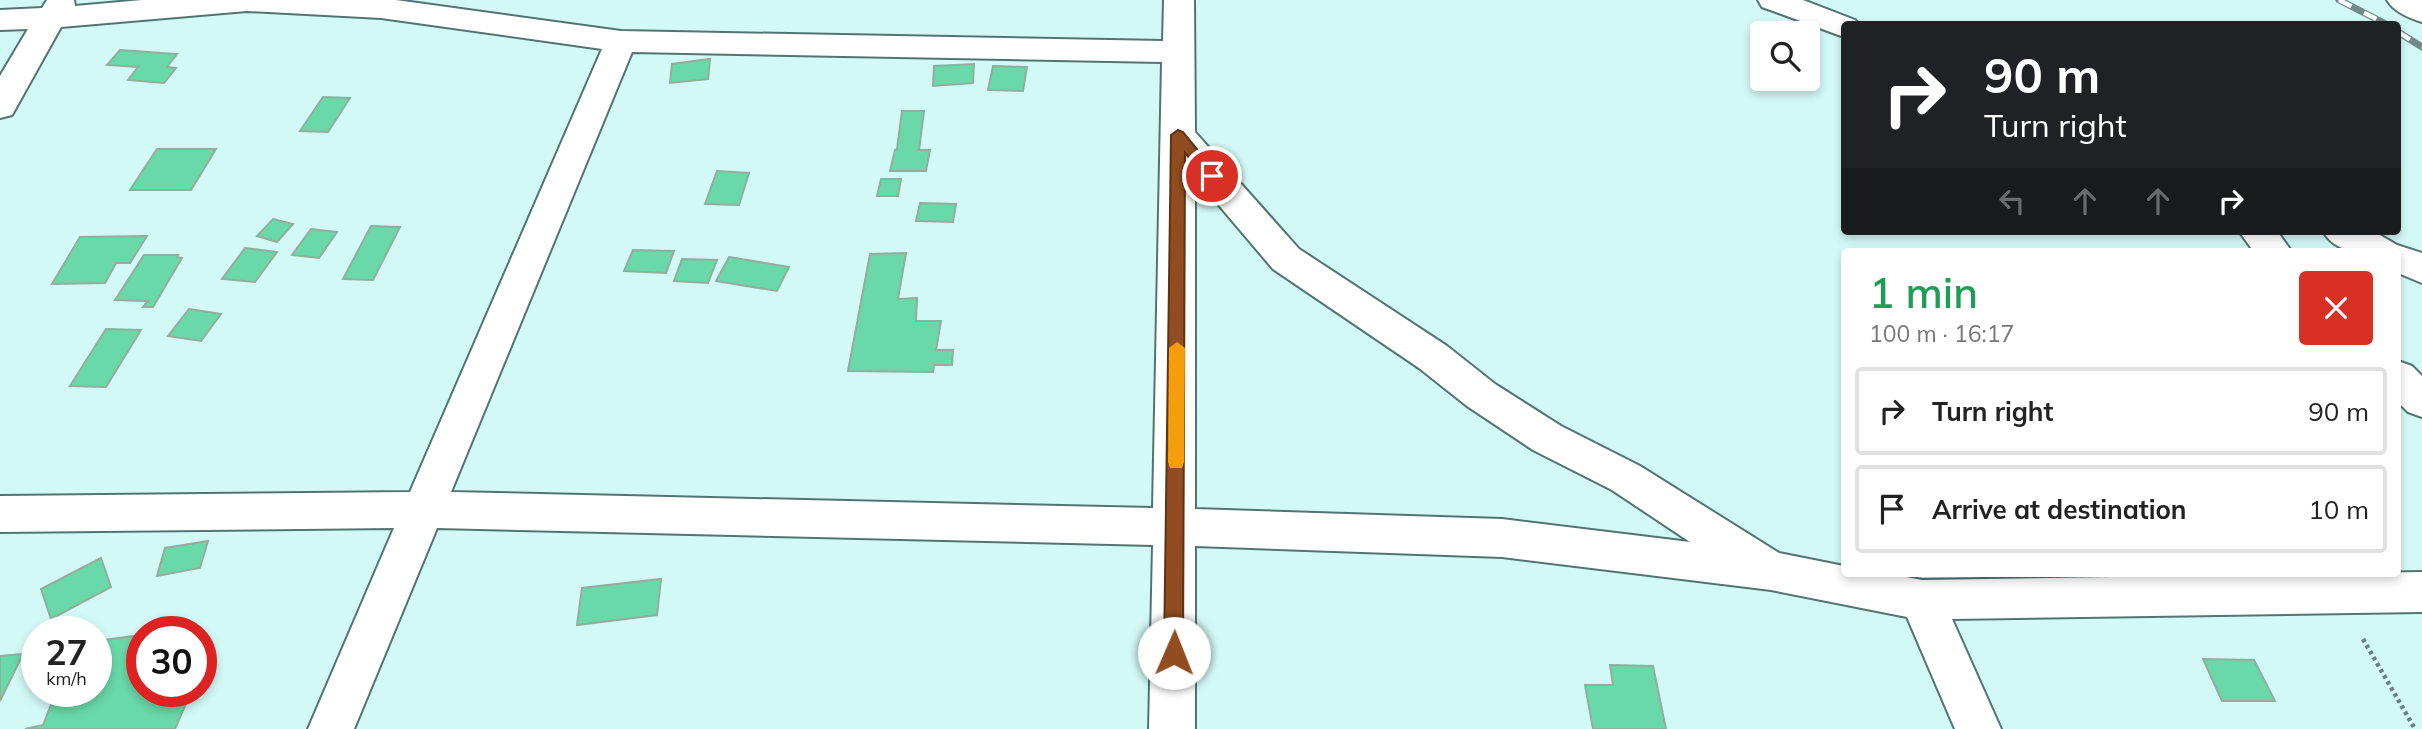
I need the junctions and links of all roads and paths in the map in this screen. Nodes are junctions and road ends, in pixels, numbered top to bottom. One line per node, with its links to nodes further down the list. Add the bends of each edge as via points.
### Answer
1 (1179, 0): 9 (street)
2 (1773, 0): 7 (street)
3 (2402, 0): 5 (street)
4 (57, 9): 6 (street); 8 (street, via 247,1 382,8); 10 (street)
5 (2422, 12)
6 (0, 20)
7 (1841, 26)
8 (621, 41): 9 (street); 18 (street)
9 (1179, 52): 11 (street)
10 (0, 107)
11 (1178, 135): 20 (street); 21 (street, via 1286,259 1547,438 1626,478)
12 (2349, 235): 13 (street)
13 (2376, 248)
14 (2401, 260): 15 (street)
15 (2422, 270)
16 (2401, 380): 17 (street)
17 (2422, 401)
18 (424, 510): 19 (street); 20 (street); 25 (street)
19 (0, 514)
20 (1176, 527): 21 (street, via 1502,538); 26 (street)
21 (1771, 572): 24 (street)
22 (2422, 592): 23 (street)
23 (2333, 593): 24 (street); 28 (path)
24 (1922, 600): 27 (street)
25 (331, 729)
26 (1172, 729)
27 (1978, 729)
28 (2415, 729)

